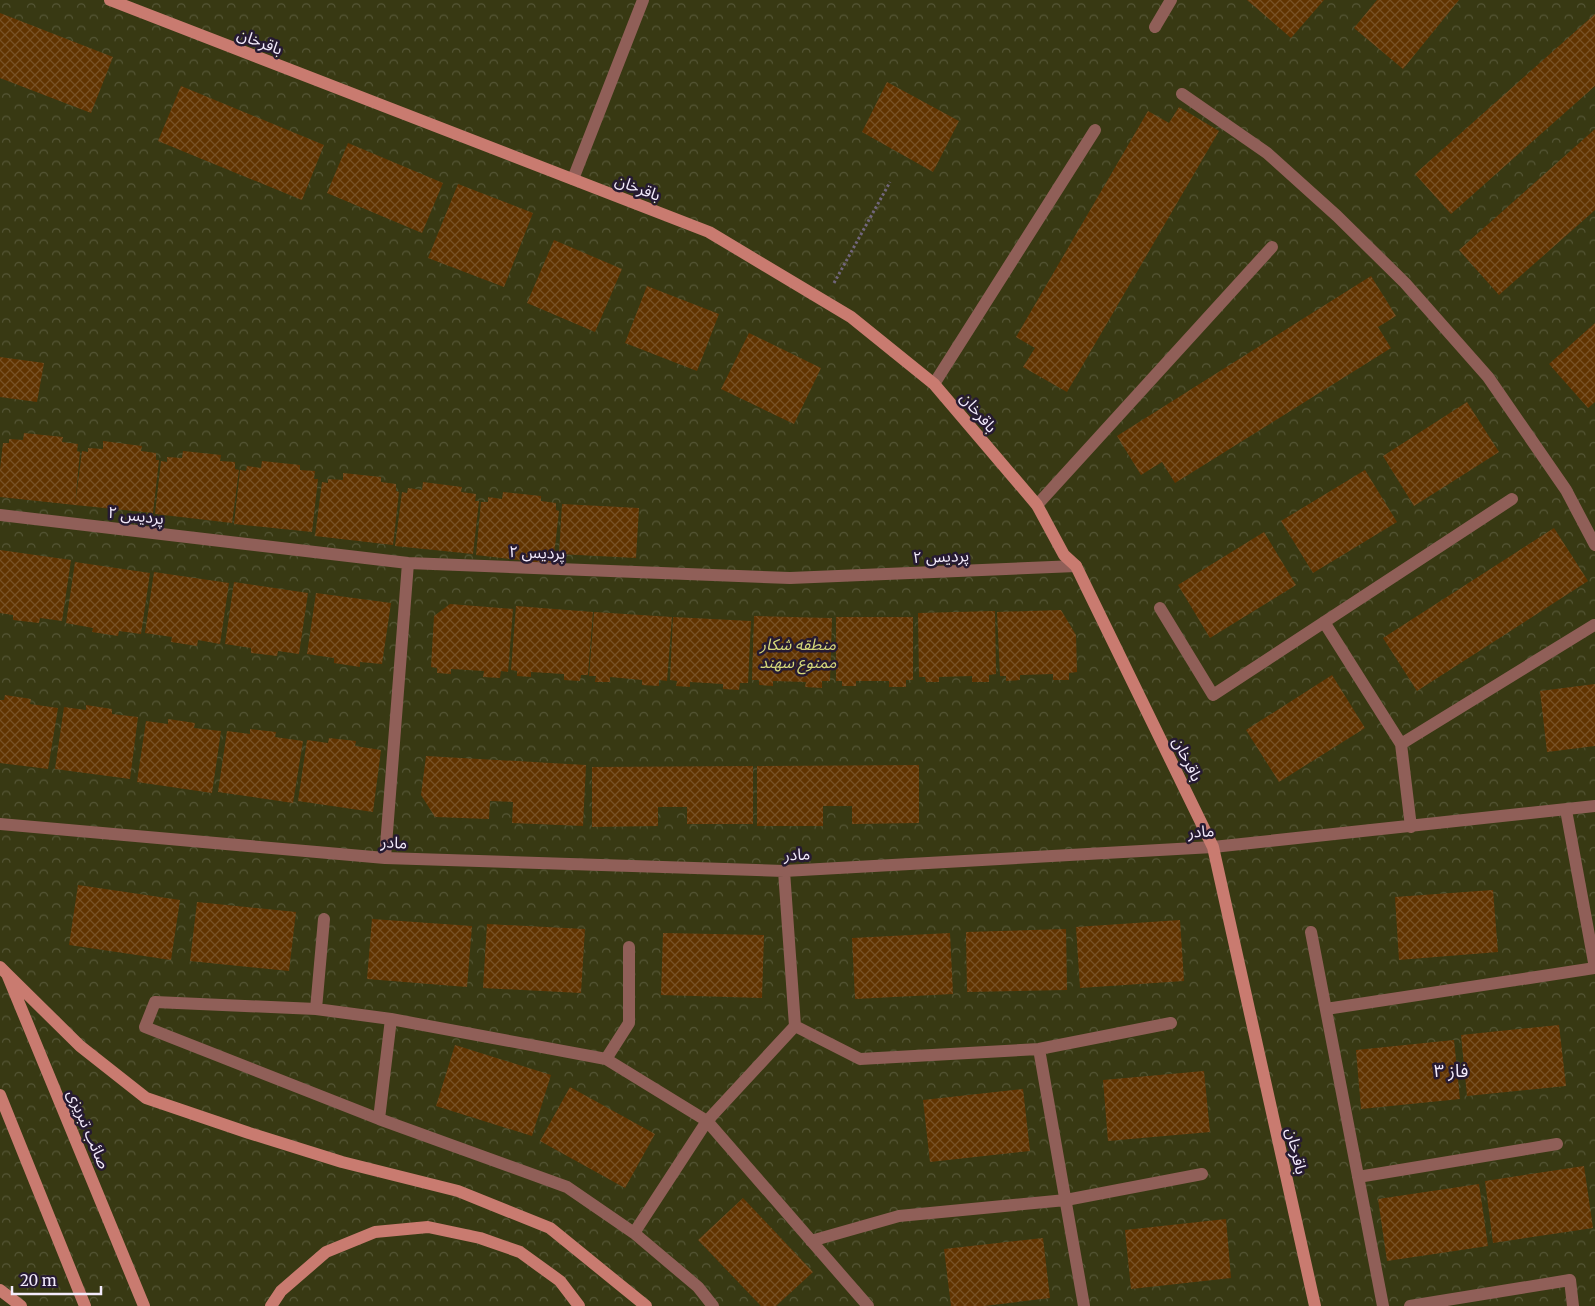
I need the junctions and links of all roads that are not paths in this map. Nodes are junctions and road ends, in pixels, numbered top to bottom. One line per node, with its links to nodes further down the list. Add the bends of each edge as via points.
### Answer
1 (110, 0): 4 (main road, باقرخان)
2 (643, 0): 8 (street)
3 (1171, 0): 5 (street)
4 (133, 4): 8 (main road, باقرخان)
5 (1155, 27)
6 (1182, 94): 14 (street, via 1267,153 1405,283 1488,377 1566,490)
7 (1095, 130): 10 (street)
8 (573, 179): 10 (main road, باقرخان, via 709,232 851,317)
9 (1272, 247): 12 (street)
10 (934, 384): 12 (main road, باقرخان)
11 (1512, 499): 18 (street)
12 (1037, 505): 16 (main road, باقرخان, via 1064,555)
13 (0, 515): 15 (street, پردیس ۲)
14 (1595, 545)
15 (408, 563): 16 (street, پردیس ۲, via 790,578); 26 (street)
16 (1076, 566): 25 (main road, باقرخان)
17 (1160, 608): 18 (street, via 1213,695)
18 (1324, 622): 20 (street)
19 (1594, 625): 20 (street)
20 (1401, 744): 24 (street)
21 (1595, 806): 22 (street, مادر)
22 (1566, 810): 24 (street, مادر); 31 (street)
23 (0, 824): 26 (street, مادر)
24 (1411, 827): 25 (street, مادر)
25 (1213, 847): 27 (street, مادر); 59 (main road, باقرخان)
26 (385, 858): 27 (street, مادر)
27 (784, 871): 37 (street)
28 (324, 919): 33 (street)
29 (1311, 932): 34 (street)
30 (629, 947): 39 (street, via 629,1023)
31 (1595, 968): 34 (street)
32 (3, 970): 52 (main road, صائب تبریزی); 55 (main road, via 80,1046 146,1098 342,1162 458,1191 550,1228)
33 (316, 1009): 35 (street); 41 (street, via 155,1002 145,1027)
34 (1326, 1009): 45 (street)
35 (391, 1019): 39 (street); 41 (street)
36 (1170, 1023): 38 (street)
37 (795, 1026): 38 (street, via 860,1059); 42 (street)
38 (1039, 1049): 46 (street)
39 (606, 1059): 42 (street)
40 (0, 1095): 51 (main road)
41 (379, 1119): 47 (street, via 567,1187)
42 (707, 1121): 47 (street); 48 (street)
43 (1557, 1144): 45 (street)
44 (1202, 1174): 46 (street)
45 (1358, 1177): 60 (street)
46 (1066, 1200): 48 (street, via 899,1216); 58 (street)
47 (634, 1233): 56 (street, via 698,1287)
48 (811, 1241): 57 (street)
49 (0, 1290): 50 (main road)
50 (21, 1306)
51 (85, 1306)
52 (144, 1306)
53 (271, 1306): 54 (main road, via 281,1291 326,1252 375,1232 428,1227 480,1238 520,1252 560,1281)
54 (579, 1306)
55 (646, 1306)
56 (713, 1306)
57 (868, 1306)
58 (1084, 1306)
59 (1315, 1306)
60 (1384, 1306)
61 (1410, 1306): 62 (street, via 1570,1280)
62 (1574, 1306)

